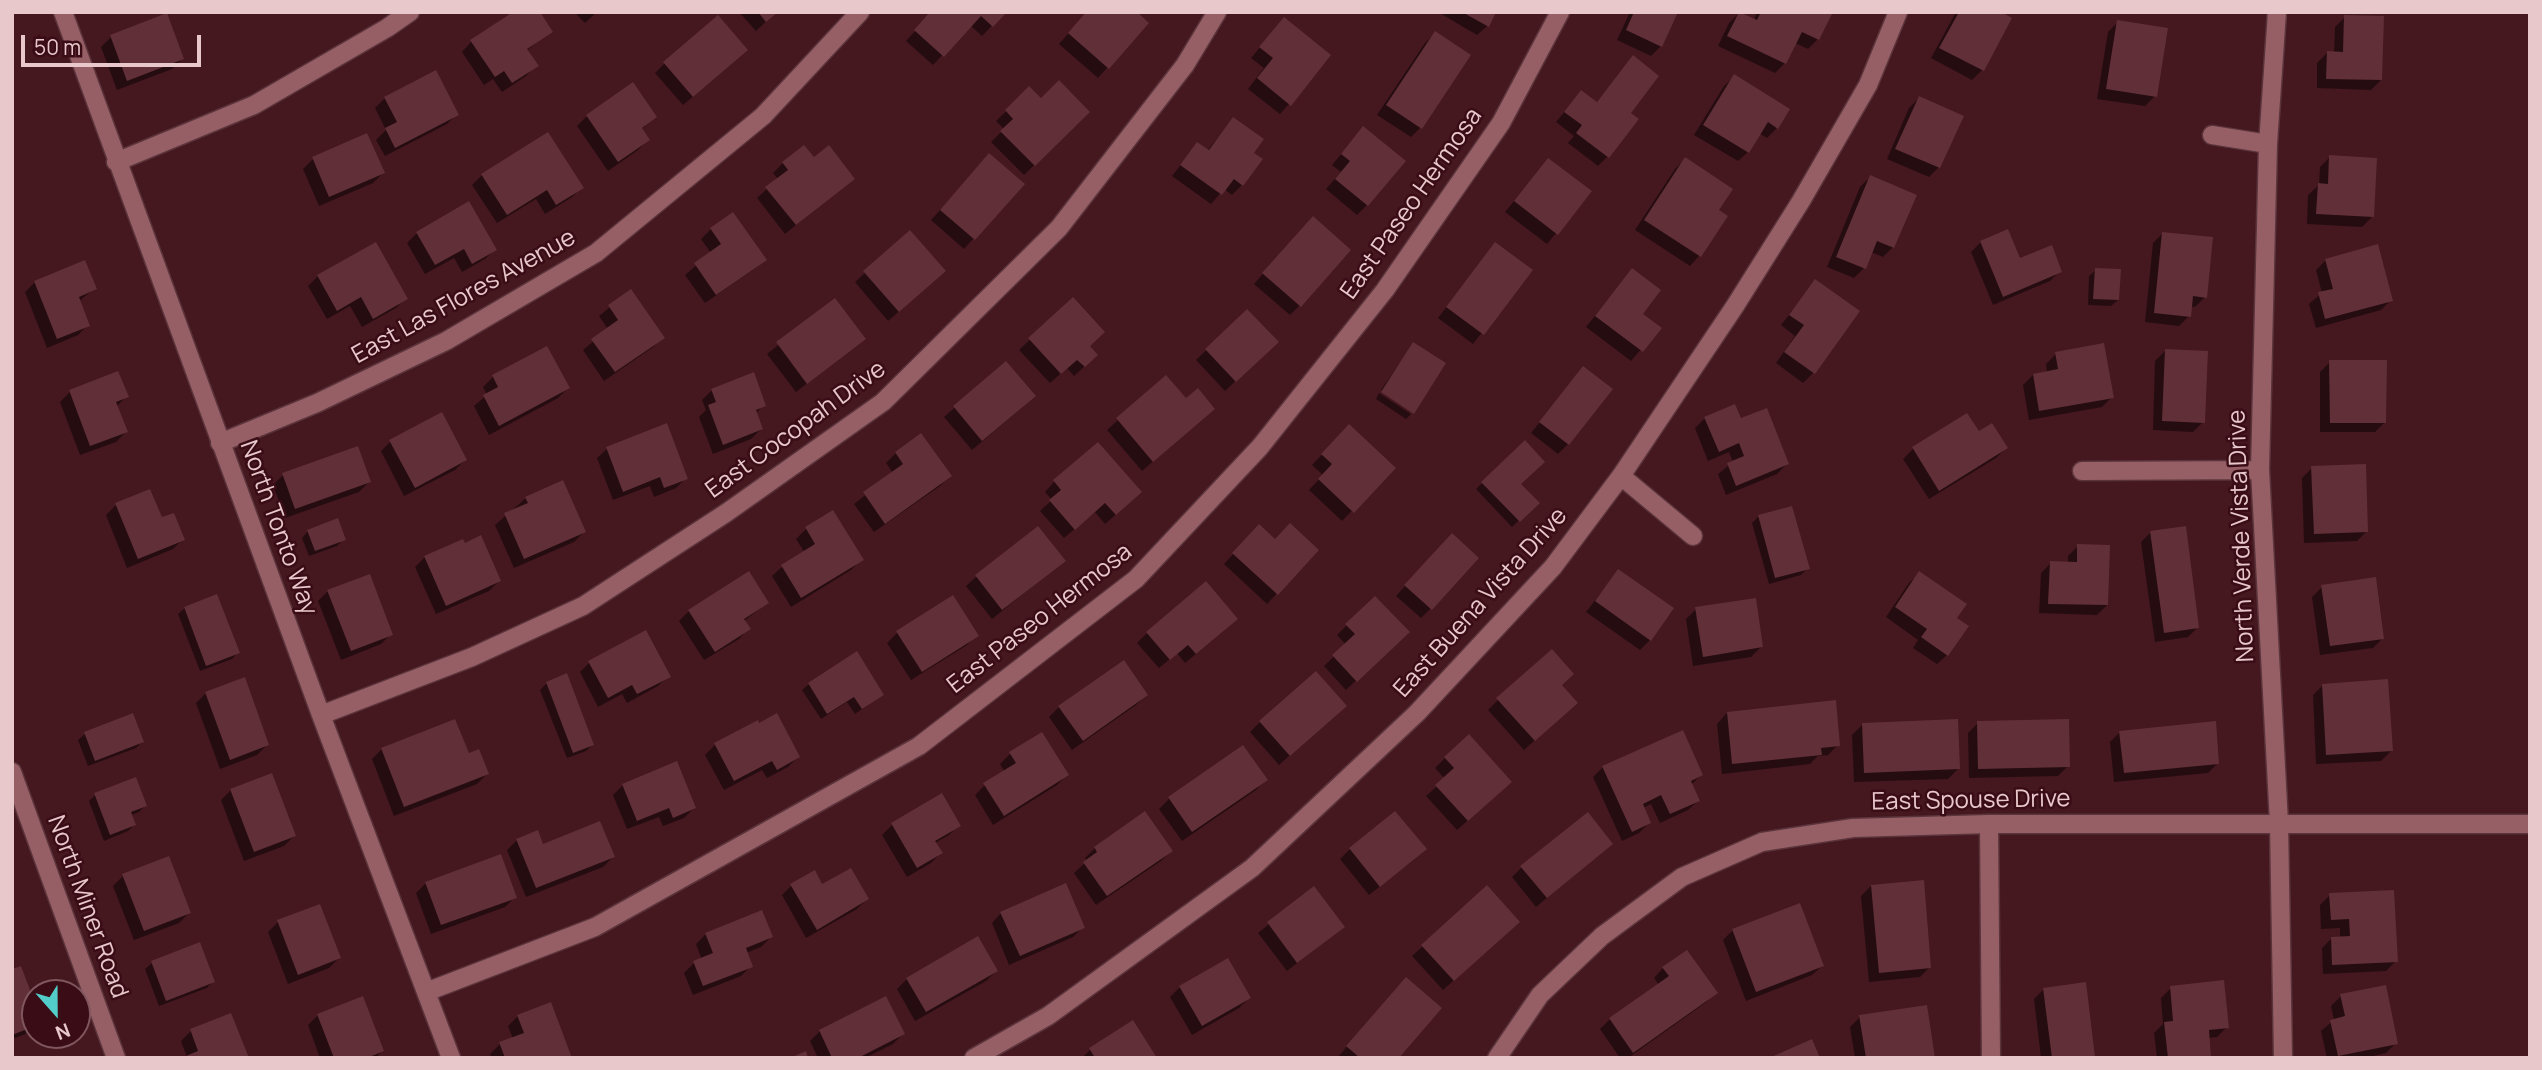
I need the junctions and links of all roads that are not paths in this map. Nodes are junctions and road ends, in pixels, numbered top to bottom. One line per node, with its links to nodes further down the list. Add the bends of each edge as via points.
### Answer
1 (64, 12): 10 (street, North Tonto Way)
2 (410, 12): 10 (street, via 254,105)
3 (860, 12): 11 (street, East Las Flores Avenue, via 763,116 596,253 446,341)
4 (1217, 12): 16 (street, East Cocopah Drive, via 1185,65 1059,228 883,402 726,513 583,606 472,657)
5 (1560, 12): 21 (street, East Paseo Hermosa, via 1501,123 1385,290 1260,447 1136,579 919,746 595,927)
6 (1898, 12): 14 (street, East Buena Vista Drive, via 1868,85 1801,201)
7 (2277, 12): 9 (street, North Verde Vista Drive)
8 (2212, 135): 9 (street)
9 (2268, 144): 12 (street, North Verde Vista Drive)
10 (116, 162): 11 (street, North Tonto Way)
11 (220, 443): 16 (street, North Tonto Way)
12 (2260, 470): 13 (street); 18 (street, North Verde Vista Drive)
13 (2082, 471)
14 (1621, 476): 15 (street); 24 (street, East Buena Vista Drive, via 1553,568 1417,713 1252,868 1048,1016)
15 (1693, 536)
16 (321, 715): 21 (street, North Tonto Way)
17 (12, 772): 22 (street, North Miner Road)
18 (2279, 823): 19 (street, East Spouse Drive); 20 (street, East Spouse Drive); 27 (street, North Verde Vista Drive)
19 (1989, 824): 25 (street, East Spouse Drive, via 1853,828 1762,842 1682,877 1601,936 1540,995); 26 (street)
20 (2530, 824)
21 (426, 992): 23 (street, North Tonto Way)
22 (116, 1058)
23 (451, 1058)
24 (974, 1058)
25 (1497, 1058)
26 (1991, 1058)
27 (2283, 1058)

